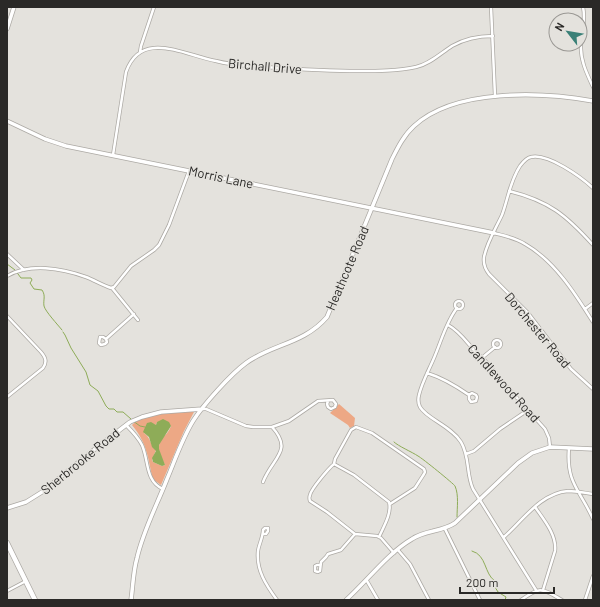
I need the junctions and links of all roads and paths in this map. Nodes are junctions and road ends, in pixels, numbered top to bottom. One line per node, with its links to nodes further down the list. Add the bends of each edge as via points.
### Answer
1 (14, 7): 5 (street)
2 (154, 7): 7 (street)
3 (491, 7): 6 (street)
4 (583, 7): 8 (street, via 585,21 581,52 585,71)
5 (7, 29)
6 (493, 36): 7 (street, Birchall Drive, via 477,36 461,41 418,67 377,71 242,65 158,47); 9 (street)
7 (140, 52): 12 (street, via 130,62 126,72)
8 (593, 87)
9 (495, 96): 10 (street, Heathcote Road, via 546,96); 16 (street, Heathcote Road, via 446,107 413,126 396,150)
10 (593, 102)
11 (7, 121): 12 (street, Morris Lane, via 54,143)
12 (113, 155): 13 (street, Morris Lane)
13 (189, 171): 16 (street, Morris Lane); 22 (street, via 159,245 131,266)
14 (593, 188): 15 (street, Dorchester Road, via 576,174 536,156 526,159 516,172)
15 (509, 191): 17 (street, Dorchester Road); 18 (street, via 534,198 558,212)
16 (372, 209): 17 (street, Morris Lane); 39 (street, Heathcote Road, via 331,308 321,324 299,339 260,354 245,364)
17 (494, 233): 25 (street, via 532,248 563,278); 35 (street, Dorchester Road, via 485,256 484,266 487,272 528,313 571,369)
18 (593, 245)
19 (7, 254): 20 (street)
20 (25, 270): 21 (street); 22 (street, via 59,269)
21 (7, 276)
22 (112, 288): 26 (street)
23 (593, 303): 25 (street)
24 (457, 308): 30 (street)
25 (585, 309): 29 (street)
26 (134, 314): 28 (street); 31 (street)
27 (7, 316): 37 (street, via 41,352 46,362)
28 (138, 320)
29 (593, 322)
30 (448, 325): 33 (street, Candlewood Road); 34 (street)
31 (106, 339)
32 (495, 347): 33 (street)
33 (483, 357): 40 (street, Candlewood Road)
34 (428, 373): 36 (street); 46 (street, via 418,395 419,406 426,414 454,433)
35 (593, 389)
36 (469, 395)
37 (7, 397)
38 (328, 401): 42 (street, Sherbrooke Road, via 318,401 289,421)
39 (202, 408): 41 (street, Sherbrooke Road, via 160,412); 42 (street, Sherbrooke Road, via 246,426); 49 (street, Heathcote Road, via 189,428)
40 (528, 410): 43 (street, Candlewood Road, via 545,429); 46 (street, via 474,451)
41 (126, 424): 49 (street, via 142,445 152,479); 55 (street, Sherbrooke Road, via 42,492)
42 (272, 428): 48 (street, via 281,440 282,446)
43 (550, 447): 44 (street); 52 (street, via 521,460)
44 (569, 447): 45 (street); 50 (street, via 569,467)
45 (593, 449)
46 (466, 454): 52 (street, via 470,482)
47 (334, 464): 53 (street, via 354,475); 53 (street, via 351,430 356,427 372,433 424,469 425,472 415,488); 59 (street, via 311,491 310,501)
48 (263, 482)
49 (164, 489): 73 (street, Heathcote Road, via 138,553)
50 (577, 492): 51 (street); 54 (street, via 556,493); 56 (street)
51 (593, 494)
52 (480, 499): 57 (street, via 461,518); 61 (street)
53 (390, 504): 60 (street)
54 (535, 507): 61 (street); 70 (street, via 556,544)
55 (7, 508)
56 (593, 519)
57 (445, 529): 63 (street, via 416,536); 78 (street)
58 (263, 534): 74 (street, via 258,565)
59 (356, 534): 60 (street); 65 (street, via 340,550 328,554)
60 (379, 537): 64 (street)
61 (504, 537): 69 (street)
62 (7, 543): 67 (main road)
63 (398, 550): 64 (street); 77 (street, via 412,567)
64 (394, 553): 68 (street)
65 (320, 565)
66 (593, 576): 81 (street)
67 (26, 580): 71 (street); 72 (main road)
68 (367, 581): 75 (street); 76 (street)
69 (536, 590): 70 (street); 79 (street)
70 (543, 590): 80 (street)
71 (7, 591)
72 (36, 600)
73 (131, 600)
74 (276, 600)
75 (346, 600)
76 (378, 600)
77 (430, 600)
78 (480, 600)
79 (521, 600)
80 (562, 600)
81 (585, 600)

